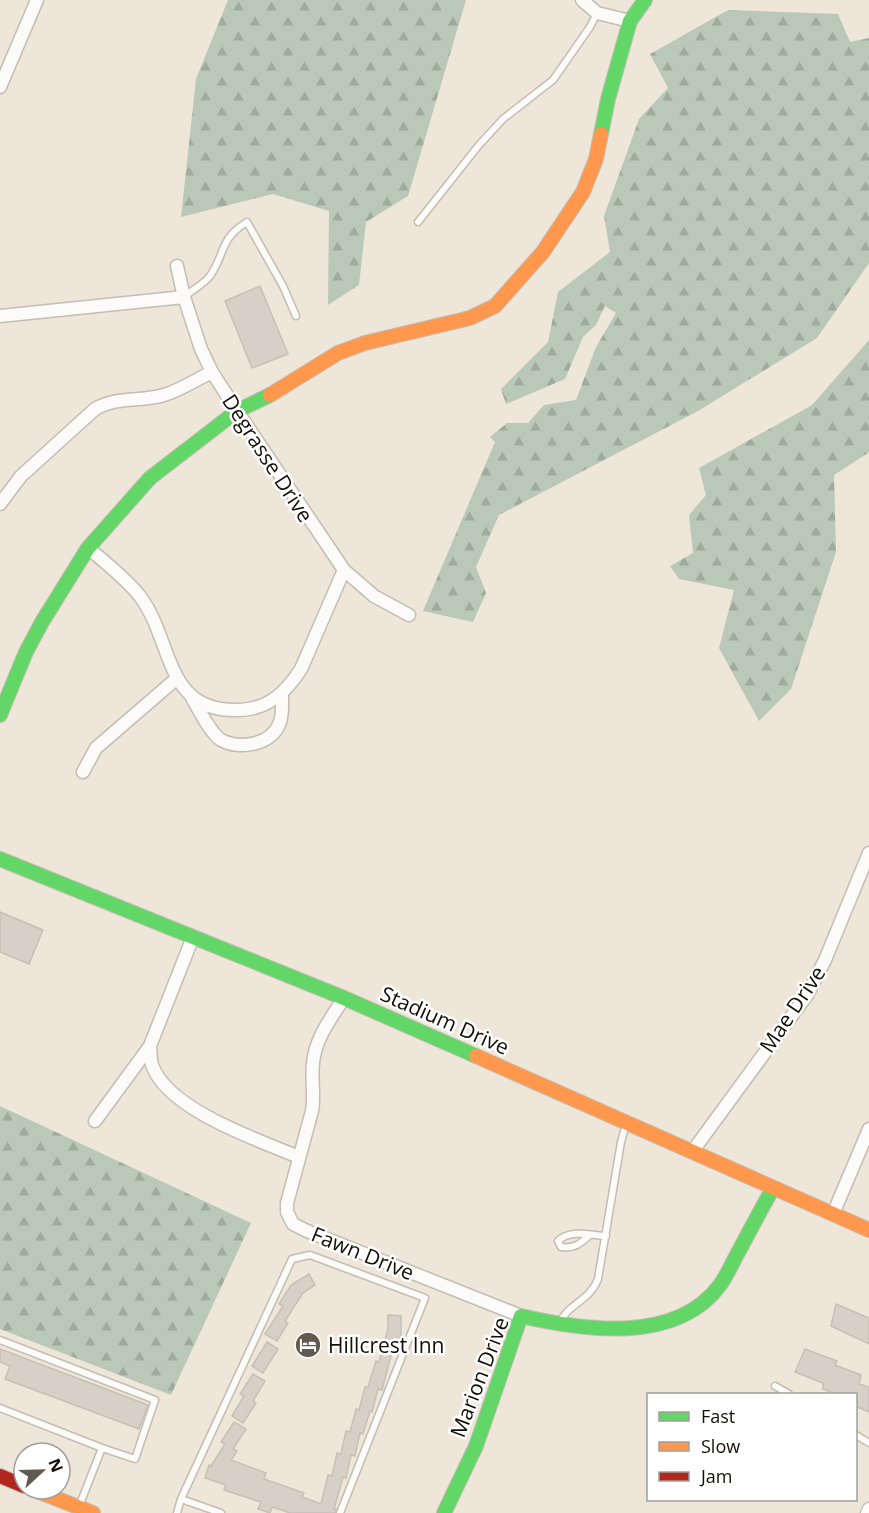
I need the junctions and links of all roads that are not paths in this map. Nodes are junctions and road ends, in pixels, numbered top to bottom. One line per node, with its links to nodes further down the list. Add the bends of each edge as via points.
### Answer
1 (37, 0): 6 (street)
2 (582, 0): 4 (street)
3 (645, 0): 5 (street)
4 (597, 13): 5 (street); 7 (lane, via 553,80 503,119)
5 (630, 21): 13 (street, via 596,159 583,192 543,252 495,306 447,326 338,353)
6 (0, 87)
7 (418, 222)
8 (177, 266): 9 (street, Degrasse Drive)
9 (184, 297): 10 (street); 11 (lane, via 209,278 228,237 247,222); 12 (street, Degrasse Drive)
10 (0, 316)
11 (296, 316)
12 (212, 372): 13 (street, Degrasse Drive); 14 (street, via 167,394 116,400 95,409 21,476)
13 (237, 411): 15 (street, via 150,478); 16 (street, Degrasse Drive)
14 (0, 504)
15 (88, 548): 18 (street, via 139,595 153,618); 21 (street, via 26,652)
16 (344, 570): 17 (street, Degrasse Drive, via 374,596); 19 (street, via 301,669)
17 (409, 615)
18 (176, 679): 20 (street); 22 (street, via 96,748)
19 (282, 694): 20 (street, via 245,710 223,710); 20 (street, via 280,723 274,733 254,744 238,746 219,739)
20 (191, 696)
21 (0, 715)
22 (83, 772)
23 (869, 854): 31 (street, Mae Drive, via 810,989)
24 (0, 859): 25 (street, Stadium Drive)
25 (193, 937): 26 (street, Stadium Drive); 27 (street)
26 (344, 998): 29 (street, Stadium Drive); 32 (street, Fawn Drive, via 318,1041 313,1063 312,1111)
27 (150, 1046): 28 (street); 32 (street, via 152,1065 171,1093 216,1122)
28 (95, 1120)
29 (627, 1123): 31 (street, Stadium Drive); 37 (lane)
30 (869, 1129): 34 (street)
31 (692, 1152): 33 (street, Stadium Drive)
32 (299, 1157): 38 (street, Fawn Drive, via 286,1203 293,1224)
33 (773, 1188): 34 (street, Stadium Drive); 39 (street, Marion Drive, via 719,1286 687,1312 665,1323 635,1328)
34 (833, 1214): 35 (street, Stadium Drive)
35 (869, 1230)
36 (590, 1235): 37 (lane)
37 (606, 1236): 39 (lane, via 595,1289 562,1317)
38 (521, 1316): 39 (street, Marion Drive); 53 (street, Marion Drive, via 476,1446)
39 (560, 1324)
40 (0, 1340): 44 (lane, via 155,1400 135,1459)
41 (776, 1386): 42 (lane)
42 (786, 1393)
43 (0, 1408): 44 (lane)
44 (102, 1448): 48 (lane)
45 (181, 1499): 50 (lane); 51 (lane); 52 (lane, via 292,1259 310,1256 425,1298)
46 (58, 1501): 48 (street)
47 (869, 1509): 54 (street)
48 (78, 1510): 49 (street)
49 (93, 1513)
50 (177, 1513)
51 (221, 1513)
52 (340, 1513)
53 (444, 1513)
54 (867, 1513)

